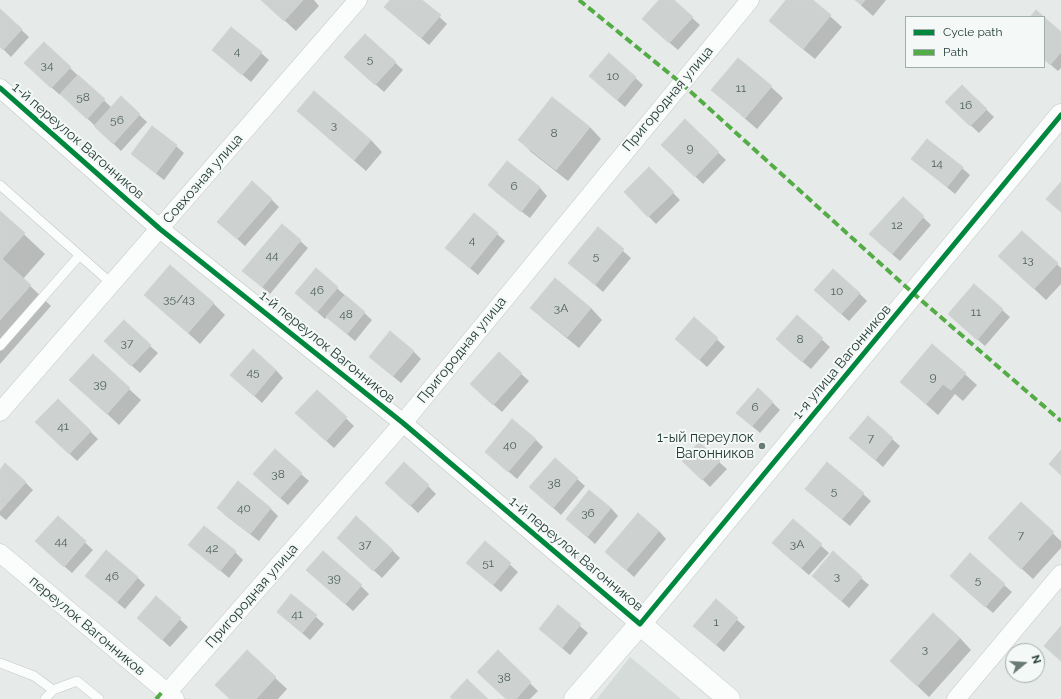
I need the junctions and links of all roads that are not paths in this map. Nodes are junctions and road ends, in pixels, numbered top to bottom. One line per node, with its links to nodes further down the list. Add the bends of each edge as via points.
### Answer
1 (358, 0): 6 (street, Совхозная улица)
2 (750, 0): 11 (street, Пригородная улица)
3 (0, 88): 6 (street, 1-й переулок Вагонников)
4 (1061, 115): 14 (street, 1-я улица Вагонников)
5 (0, 186): 7 (lane)
6 (160, 229): 8 (street, Совхозная улица); 11 (street, 1-й переулок Вагонников)
7 (80, 256): 8 (lane); 9 (lane)
8 (112, 284): 10 (street, Совхозная улица)
9 (0, 346)
10 (0, 412)
11 (403, 423): 14 (street, 1-й переулок Вагонников); 17 (street, Пригородная улица)
12 (0, 553): 17 (street, переулок Вагонников)
13 (1061, 574): 22 (street)
14 (640, 624): 20 (street, 1-я улица Вагонников); 21 (street, 1-й переулок Вагонников)
15 (0, 663): 16 (lane, via 34,676)
16 (53, 690): 18 (lane); 19 (lane, via 77,681)
17 (171, 696)
18 (45, 699)
19 (99, 699)
20 (575, 699)
21 (729, 699)
22 (956, 699)

